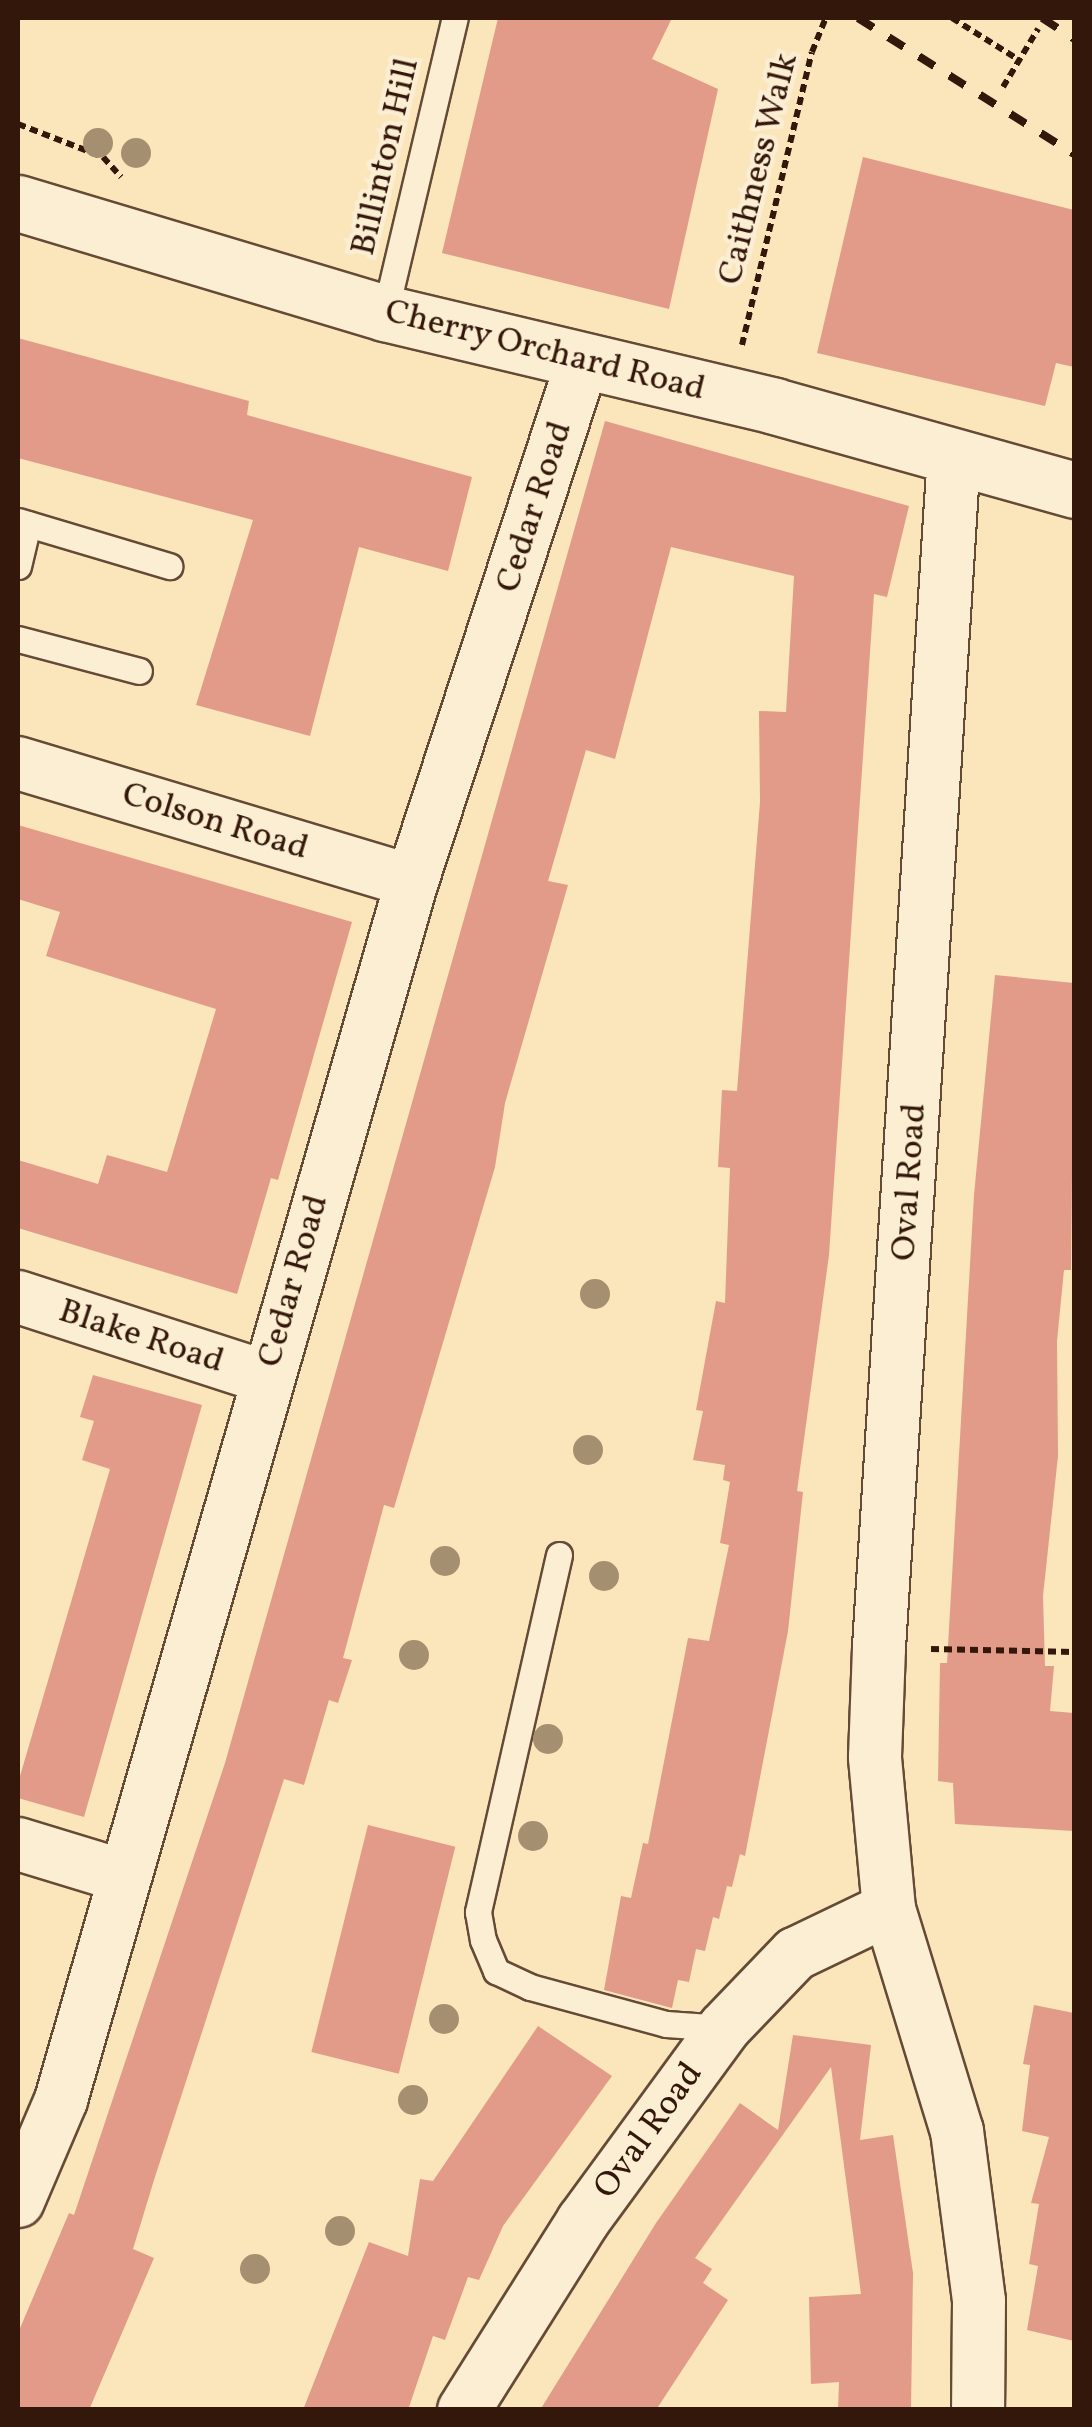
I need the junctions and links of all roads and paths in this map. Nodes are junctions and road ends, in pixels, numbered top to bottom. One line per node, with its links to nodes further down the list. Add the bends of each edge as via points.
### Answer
1 (455, 18): 8 (lane, Billinton Hill)
2 (826, 18): 9 (path, Caithness Walk, via 812,52)
3 (952, 18): 5 (path)
4 (1038, 29): 5 (path)
5 (1019, 60): 6 (path)
6 (1003, 86)
7 (18, 203): 8 (street, Cherry Orchard Road)
8 (385, 312): 10 (street, Cherry Orchard Road)
9 (744, 334)
10 (582, 364): 11 (street, Cherry Orchard Road); 19 (street, Cedar Road)
11 (954, 456): 12 (street, Cherry Orchard Road); 23 (street, Oval Road)
12 (1074, 490)
13 (23, 523): 14 (lane); 15 (lane)
14 (18, 566)
15 (169, 566)
16 (18, 638): 17 (lane)
17 (139, 671)
18 (18, 763): 19 (street, Colson Road)
19 (412, 881): 21 (street, Cedar Road)
20 (18, 1298): 21 (street, Blake Road)
21 (265, 1377): 26 (street, Cedar Road)
22 (559, 1555): 28 (lane, via 478,1912 483,1940 496,1971 530,1987 666,2024)
23 (880, 1647): 24 (path); 27 (street, Oval Road, via 875,1757)
24 (1074, 1652)
25 (18, 1844): 26 (street)
26 (123, 1876): 29 (street, Cedar Road, via 61,2100)
27 (889, 1909): 28 (street, Oval Road, via 795,1954); 31 (street, Oval Road, via 956,2130 979,2301)
28 (724, 2028): 30 (street, Oval Road, via 583,2221)
29 (18, 2201)
30 (464, 2410)
31 (978, 2410)

